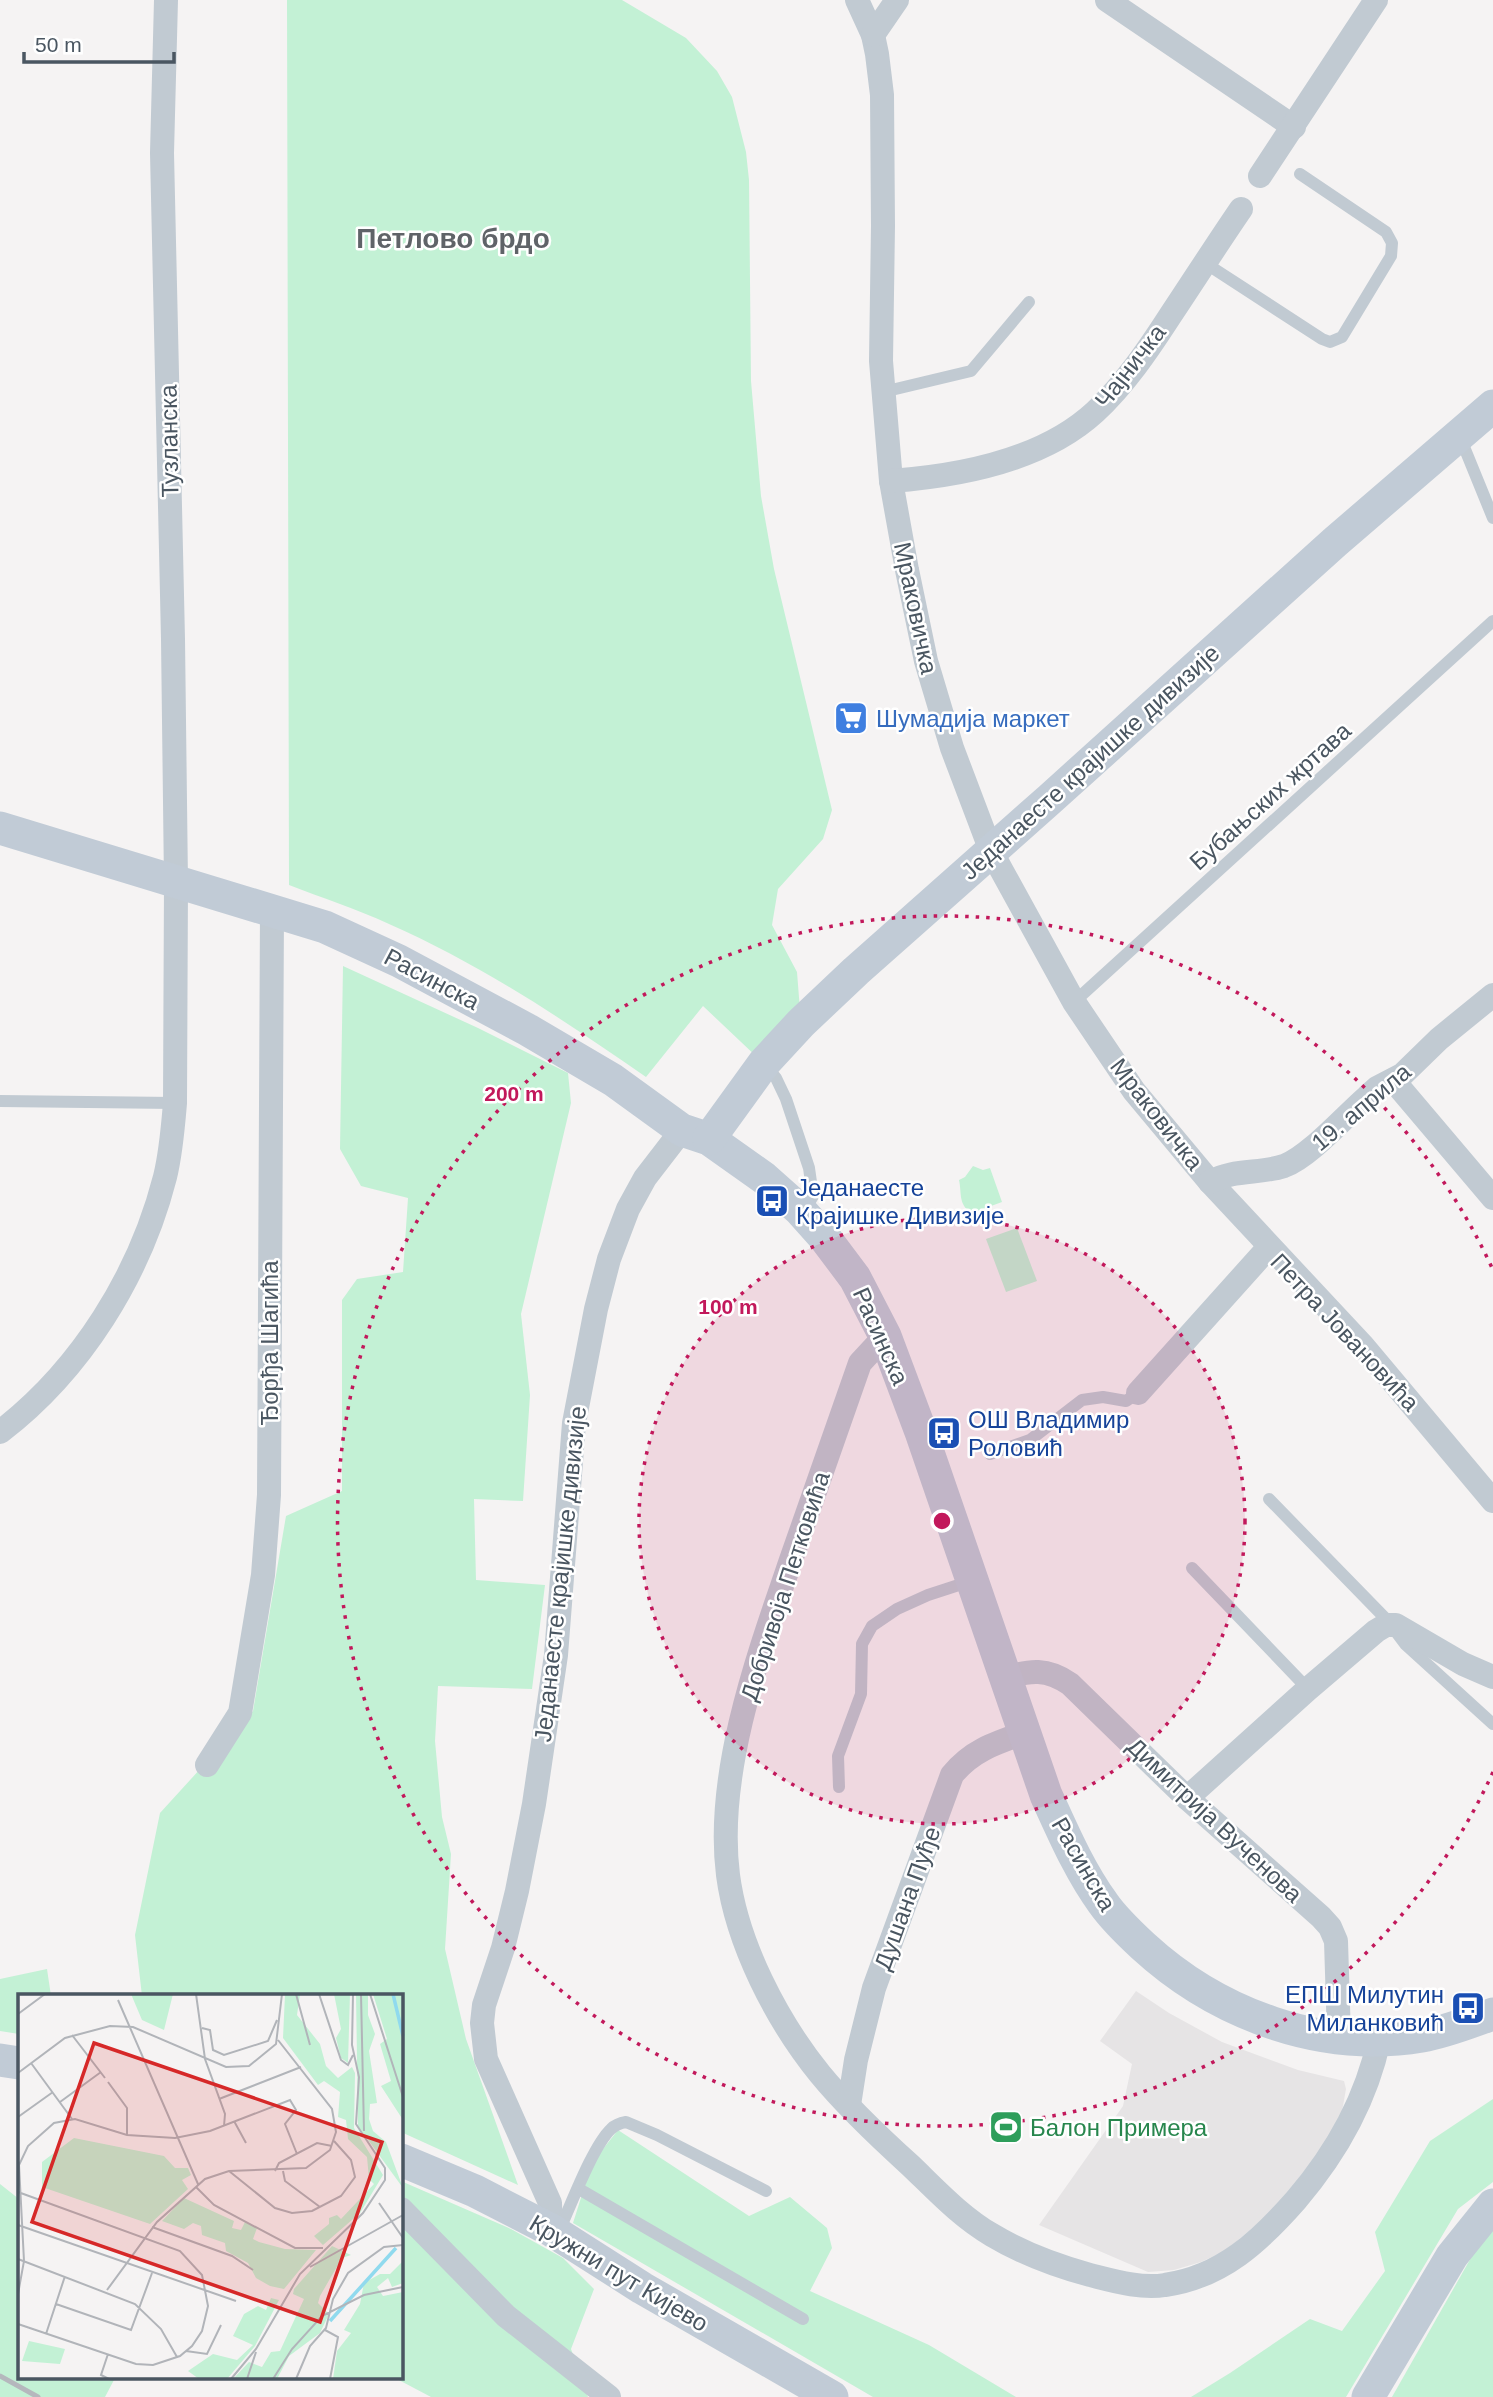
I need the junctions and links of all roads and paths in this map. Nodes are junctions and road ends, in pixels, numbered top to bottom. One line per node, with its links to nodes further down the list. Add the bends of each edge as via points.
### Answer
1 (166, 0): 21 (street, Тузланска, via 162,153)
2 (857, 0): 6 (street, Мраковичка)
3 (898, 0): 6 (street)
4 (1376, 0): 7 (street)
5 (1113, 2): 7 (street)
6 (873, 35): 13 (street, Мраковичка, via 883,123)
7 (1294, 127): 9 (street)
8 (1300, 174): 11 (lane, via 1386,232 1392,243 1391,256 1342,337 1330,342 1322,339)
9 (1260, 176)
10 (1241, 209): 11 (street, Чајничка)
11 (1205, 263): 16 (street, Чајничка, via 1122,384 1074,428 1000,462 939,477)
12 (1028, 302): 13 (lane, via 971,370)
13 (883, 392): 16 (street, Мраковичка)
14 (1493, 406): 15 (street, Једанаесте крајишке дивизије)
15 (1459, 435): 17 (lane); 20 (street, Једанаесте крајишке дивизије)
16 (891, 481): 20 (street, Мраковичка, via 926,661 952,748)
17 (1493, 518)
18 (1493, 621): 24 (lane, Бубањских жртава)
19 (0, 828): 21 (street, Расинска)
20 (991, 851): 24 (street, Мраковичка); 25 (street, Једанаесте крајишке дивизије, via 856,971)
21 (176, 883): 22 (street, Расинска); 28 (street, Тузланска)
22 (272, 910): 29 (street, Расинска, via 365,945 528,1030); 48 (street, Ђорђа Шагића, via 269,1495 264,1574 240,1713)
23 (1493, 995): 26 (street, 19. априла)
24 (1074, 1002): 30 (street, Мраковичка, via 1135,1091)
25 (764, 1063): 29 (street, Једанаесте крајишке дивизије); 32 (lane, via 786,1099 809,1168 813,1196)
26 (1393, 1080): 30 (street, 19. априла, via 1377,1088 1291,1163 1228,1174); 31 (street)
27 (0, 1101): 28 (lane)
28 (175, 1102): 36 (street, Тузланска, via 166,1175 152,1220 122,1286 70,1364 41,1398)
29 (696, 1134): 32 (street, Расинска, via 764,1178); 62 (street, Једанаесте крајишке дивизије, via 645,1178 609,1259 596,1309 574,1423 556,1655 534,1804 503,1948 484,2005 486,2059 550,2203)
30 (1210, 1182): 33 (street, Мраковичка)
31 (1493, 1198)
32 (803, 1213): 34 (street, Расинска, via 855,1278)
33 (1269, 1247): 35 (street, Петра Јовановића); 39 (street, Петра Јовановића, via 1363,1346)
34 (885, 1336): 41 (street, Расинска); 56 (street, Добривоја Петковића, via 860,1363 763,1642 731,1774 727,1813 728,1876 734,1909 755,1967 803,2051)
35 (1138, 1393): 37 (lane, via 1126,1401 1082,1400 1030,1440)
36 (0, 1432)
37 (990, 1454)
38 (1269, 1499): 42 (lane)
39 (1493, 1501)
40 (1192, 1567): 45 (lane)
41 (972, 1581): 44 (street, Расинска); 49 (lane, via 928,1595 872,1626 862,1644 861,1694 838,1756)
42 (1391, 1624): 43 (street); 45 (street, via 1376,1631); 46 (lane, via 1405,1644)
43 (1493, 1676)
44 (1005, 1678): 47 (street, Расинска); 50 (street, Димитрија Вученова, via 1032,1671 1058,1676)
45 (1308, 1689): 50 (street)
46 (1493, 1724)
47 (1024, 1733): 52 (street, Расинска, via 1073,1854 1103,1904 1135,1938 1171,1970 1223,2003 1298,2031); 56 (street, Душана Пуђе, via 976,1752 952,1776 874,1988)
48 (207, 1765)
49 (839, 1787)
50 (1187, 1798): 52 (street, Димитрија Вученова, via 1330,1927 1338,1959)
51 (1493, 2014): 53 (street, Расинска, via 1423,2036)
52 (1339, 2037): 53 (street, Расинска)
53 (1379, 2040): 56 (street, Добривоја Петковића, via 1369,2080 1344,2135 1282,2216 1248,2250 1198,2277 1162,2286 1142,2286 1073,2270 989,2234 950,2203)
54 (0, 2060): 55 (street)
55 (18, 2063)
56 (849, 2105)
57 (402, 2160): 62 (street, Кружни пут Кијево)
58 (579, 2189): 59 (lane, via 601,2141 612,2127 626,2122); 62 (lane); 63 (lane)
59 (766, 2191)
60 (1493, 2205): 66 (street, via 1452,2256)
61 (402, 2210): 64 (street, via 506,2316)
62 (554, 2232): 65 (street, Кружни пут Кијево)
63 (803, 2319)
64 (609, 2397)
65 (832, 2397)
66 (1368, 2397)

